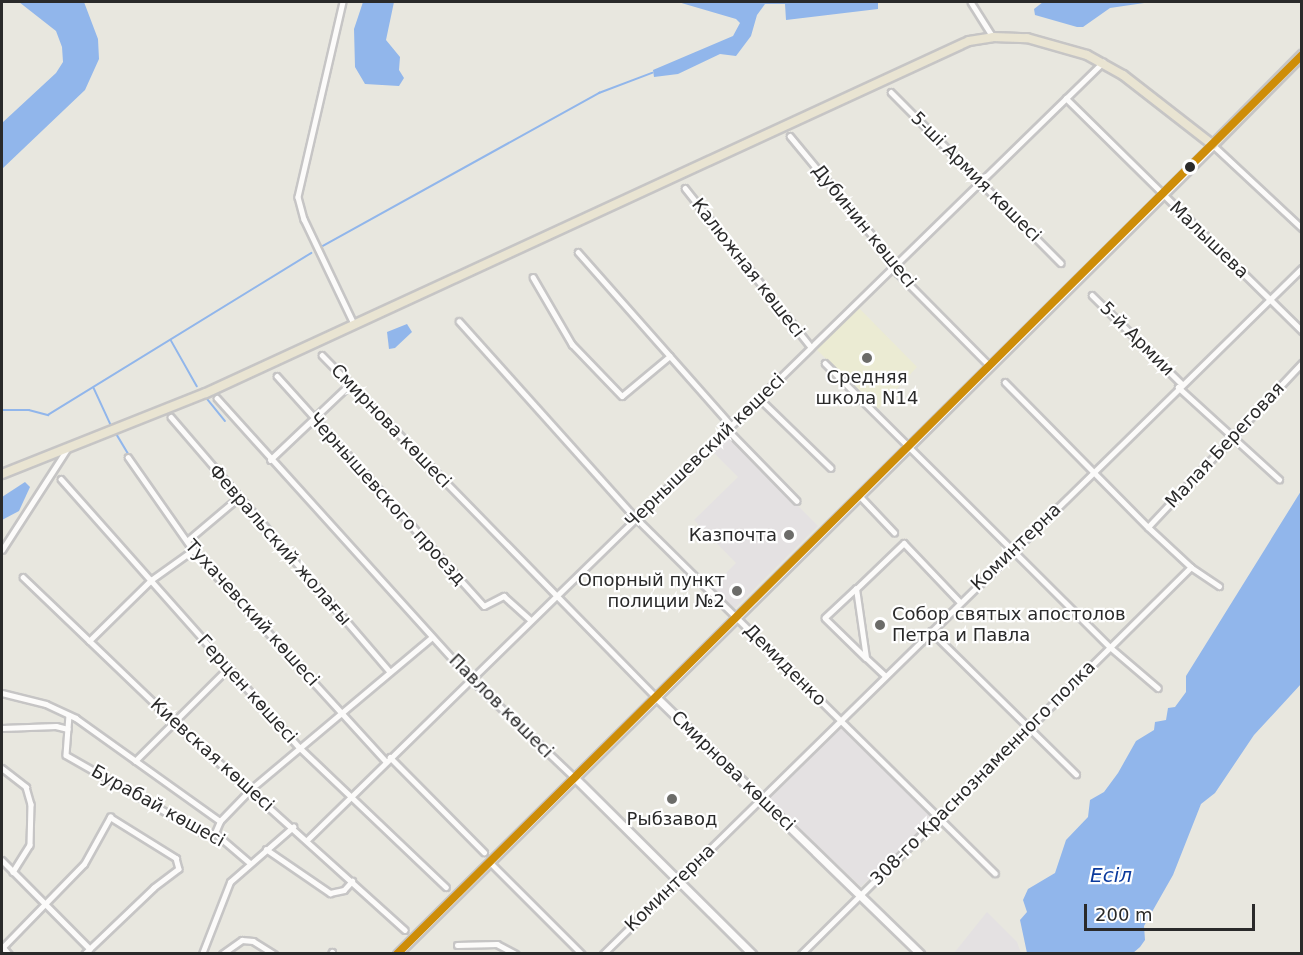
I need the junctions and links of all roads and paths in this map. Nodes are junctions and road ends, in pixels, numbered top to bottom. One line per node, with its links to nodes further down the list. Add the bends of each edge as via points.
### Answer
1 (343, 2): 22 (street, via 298,197 304,219)
2 (971, 2): 3 (street)
3 (993, 37): 5 (highway, via 1050,43); 22 (highway, via 947,49)
4 (1302, 55): 9 (highway)
5 (1103, 62): 7 (street, Чернышевский көшесі); 9 (highway)
6 (891, 92): 10 (street, 5-ші Армия көшесі)
7 (1066, 98): 10 (street, Чернышевский көшесі); 12 (street, Малышева)
8 (790, 136): 16 (street, Дубинин көшесі)
9 (1213, 145): 12 (main road); 13 (street)
10 (980, 182): 15 (street, 5-ші Армия көшесі); 16 (street, Чернышевский көшесі)
11 (685, 188): 24 (street, Калюжная көшесі)
12 (1162, 194): 20 (street, Малышева); 29 (main road)
13 (1302, 228)
14 (578, 252): 26 (street)
15 (1061, 263)
16 (897, 264): 24 (street, Чернышевский көшесі); 29 (street, Дубинин көшесі, via 898,273)
17 (1302, 268): 20 (street, Коминтерна)
18 (533, 277): 26 (street, via 573,344 622,396)
19 (1092, 295): 33 (street, 5-й Армии)
20 (1268, 298): 23 (street, Малышева); 33 (street, Коминтерна)
21 (459, 321): 52 (street, Демиденко)
22 (356, 326): 41 (highway, via 203,394)
23 (1302, 331)
24 (811, 347): 35 (street, Чернышевский көшесі)
25 (322, 355): 32 (street, Смирнова көшесі)
26 (670, 356): 38 (street)
27 (825, 363): 40 (street)
28 (1302, 363): 39 (street, Малая Береговая)
29 (990, 366): 40 (main road)
30 (277, 376): 37 (street, Чернышевского проезд)
31 (1005, 382): 45 (street)
32 (351, 384): 37 (street); 64 (street, Смирнова көшесі)
33 (1180, 385): 39 (street, 5-й Армии); 45 (street, Коминтерна)
34 (217, 398): 43 (street, Павлов көшесі)
35 (759, 398): 38 (street, Чернышевский көшесі); 44 (street)
36 (171, 417): 50 (street, Февральский жолағы)
37 (315, 418): 43 (street); 67 (street, Чернышевского проезд, via 484,606 501,596)
38 (729, 427): 51 (street); 52 (street, Чернышевский көшесі)
39 (1232, 437): 48 (street, 5-й Армии); 53 (street, Малая Береговая)
40 (909, 446): 49 (main road); 58 (street)
41 (68, 447): 46 (highway); 56 (street)
42 (128, 457): 55 (street, Тухачевский көшесі)
43 (270, 460): 69 (street, Павлов көшесі)
44 (831, 468)
45 (1093, 471): 53 (street); 58 (street, Коминтерна)
46 (2, 474)
47 (61, 479): 61 (street, Герцен көшесі)
48 (1279, 479)
49 (860, 496): 54 (street); 66 (main road)
50 (239, 497): 55 (street); 74 (street, Февральский жолағы)
51 (797, 501)
52 (636, 518): 64 (street, Чернышевский көшесі); 66 (street, Демиденко)
53 (1148, 527): 59 (street)
54 (894, 532)
55 (187, 541): 57 (street, Тухачевский көшесі)
56 (2, 550)
57 (193, 550): 61 (street); 80 (street, Тухачевский көшесі)
58 (1013, 550): 65 (street, Коминтерна); 71 (street)
59 (1191, 567): 62 (street); 71 (street, 308-го Краснознаменного полка)
60 (23, 576): 70 (street, Киевская көшесі)
61 (151, 580): 70 (street); 73 (street, Герцен көшесі)
62 (1219, 586)
63 (856, 589): 65 (street, via 904,543); 72 (street); 72 (street, via 825,618)
64 (557, 596): 67 (street, Чернышевский көшесі); 79 (street, Смирнова көшесі)
65 (960, 602): 68 (street, Коминтерна)
66 (737, 618): 79 (main road); 82 (street, Демиденко)
67 (531, 620): 76 (street, Чернышевский көшесі)
68 (931, 631): 75 (street, Коминтерна); 85 (street)
69 (432, 637): 74 (street); 76 (street, Павлов көшесі)
70 (89, 641): 83 (street, Киевская көшесі)
71 (1110, 647): 77 (street); 85 (street, 308-го Краснознаменного полка)
72 (866, 658): 75 (street)
73 (228, 668): 83 (street); 87 (street, Герцен көшесі)
74 (390, 672): 80 (street)
75 (885, 676): 82 (street, Коминтерна)
76 (471, 679): 88 (street, Чернышевский көшесі); 92 (street, Павлов көшесі)
77 (1158, 688)
78 (2, 693): 81 (street, via 46,704)
79 (657, 698): 92 (main road); 95 (main road, Смирнова көшесі)
80 (342, 713): 87 (street); 88 (street, Тухачевский көшесі)
81 (69, 715): 86 (street, Бурабай көшесі); 89 (street)
82 (840, 720): 95 (street, Коминтерна); 96 (street, Демиденко)
83 (172, 721): 89 (street); 93 (street, Киевская көшесі)
84 (2, 728): 86 (street)
85 (1028, 728): 91 (street); 96 (street, 308-го Краснознаменного полка)
86 (68, 729): 99 (street, Бурабай көшесі, via 66,755 203,833)
87 (299, 747): 93 (street); 94 (street, Герцен көшесі)
88 (388, 759): 94 (street, Чернышевский көшесі); 102 (street, Тухачевский көшесі)
89 (135, 761): 97 (street)
90 (2, 768): 106 (street, via 26,787 31,804 30,844)
91 (1076, 774)
92 (575, 778): 104 (main road); 108 (main road, Павлов көшесі)
93 (251, 789): 97 (street); 98 (street, Киевская көшесі)
94 (350, 797): 100 (street, Чернышевский көшесі); 110 (street, Герцен көшесі)
95 (761, 798): 108 (street, Коминтерна); 111 (main road, Смирнова көшесі)
96 (938, 817): 107 (street, Демиденко); 111 (street, 308-го Краснознаменного полка)
97 (220, 821): 99 (street)
98 (293, 827): 100 (street, Киевская көшесі); 101 (street)
99 (215, 833): 105 (street, Бурабай көшесі)
100 (307, 840): 109 (street, Киевская көшесі)
101 (266, 849): 105 (street); 109 (street, via 330,893 344,890)
102 (484, 852)
103 (2, 860): 106 (street)
104 (490, 862): 122 (main road); 124 (street)
105 (250, 863): 119 (street, via 223,894)
106 (13, 872): 112 (street)
107 (995, 873)
108 (678, 880): 125 (street, Коминтерна); 126 (main road, Павлов көшесі)
109 (352, 881): 113 (street, Киевская көшесі)
110 (446, 887)
111 (861, 894): 127 (street, 308-го Краснознаменного полка); 128 (main road, Смирнова көшесі)
112 (45, 904): 115 (street); 116 (street); 116 (street, via 84,864 110,818 176,858 179,869)
113 (405, 930)
114 (457, 945): 123 (street, via 497,944)
115 (2, 947): 117 (street)
116 (90, 949): 118 (street)
117 (9, 954)
118 (85, 954)
119 (202, 954)
120 (222, 954): 121 (street, via 242,940 253,941)
121 (274, 954)
122 (397, 954)
123 (516, 954)
124 (582, 954)
125 (603, 954)
126 (752, 954)
127 (801, 954)
128 (920, 954)

